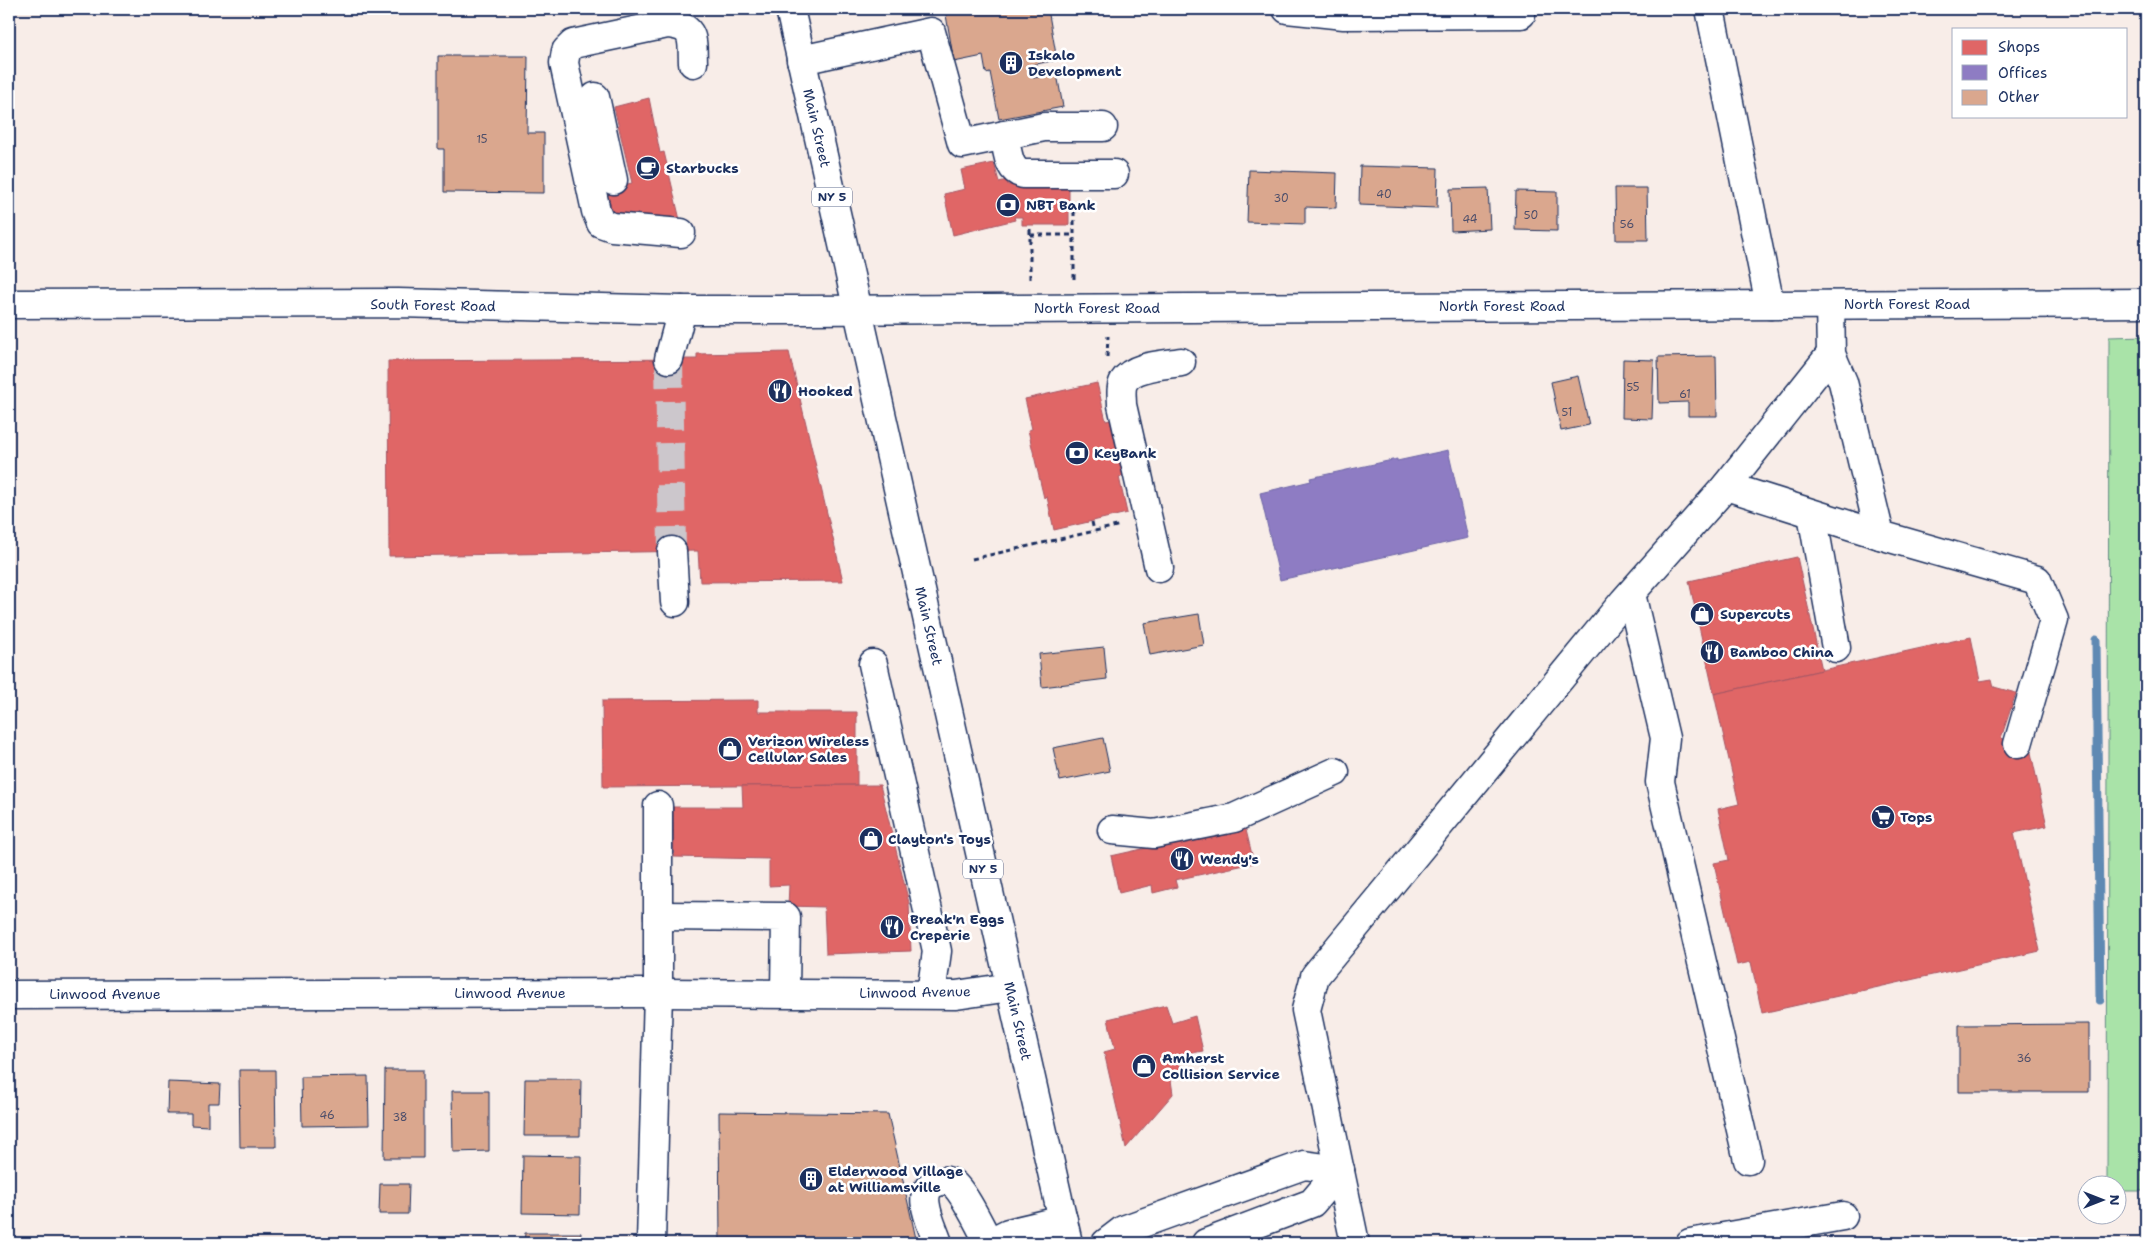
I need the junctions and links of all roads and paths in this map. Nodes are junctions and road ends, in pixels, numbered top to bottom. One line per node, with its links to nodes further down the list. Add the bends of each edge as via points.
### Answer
1 (790, 9): 5 (street, Main Street / NY 5)
2 (1287, 9): 4 (street, via 1344,15)
3 (1710, 9): 21 (street)
4 (1521, 14)
5 (801, 60): 9 (street, via 931,32 962,144); 24 (street, Main Street / NY 5)
6 (693, 63): 14 (street, via 692,38 688,30 680,25 667,24 574,44 566,51 564,63 601,224)
7 (595, 97): 11 (street)
8 (1103, 127): 9 (street, via 1044,127)
9 (1004, 135): 10 (street, via 1012,168 1016,172)
10 (1114, 174)
11 (613, 180)
12 (1074, 199): 15 (path)
13 (1030, 225): 16 (path)
14 (681, 233)
15 (1074, 234): 16 (path); 18 (path)
16 (1030, 235): 17 (path)
17 (1030, 279)
18 (1074, 279)
19 (2146, 303): 22 (street, North Forest Road)
20 (9, 304): 23 (street, South Forest Road, via 398,303)
21 (1770, 305): 22 (street, North Forest Road); 24 (street, North Forest Road)
22 (1830, 305): 25 (street)
23 (682, 310): 24 (street, South Forest Road); 26 (street)
24 (857, 310): 46 (street, Main Street / NY 5)
25 (1831, 354): 28 (street); 33 (street, via 1844,382)
26 (669, 359)
27 (1181, 362): 36 (street, via 1132,373 1124,380 1121,391)
28 (1726, 486): 29 (street); 37 (street)
29 (1812, 514): 33 (street); 39 (street)
30 (1092, 522): 32 (path)
31 (1130, 523): 32 (path)
32 (1094, 531): 35 (path)
33 (1880, 535): 41 (street, via 2037,580 2054,620)
34 (672, 551): 38 (street)
35 (972, 559)
36 (1159, 568)
37 (1631, 594): 51 (street, via 1666,738 1660,782); 52 (street, via 1315,976 1306,1010)
38 (675, 602)
39 (1836, 648)
40 (873, 664): 49 (street, via 938,951)
41 (2018, 744)
42 (1335, 772): 44 (street, via 1234,818 1154,834)
43 (658, 806): 45 (street)
44 (1112, 830)
45 (658, 916): 47 (street); 48 (street, via 786,917)
46 (1010, 987): 49 (street, Linwood Avenue, via 956,995); 54 (street, Main Street / NY 5)
47 (658, 993): 48 (street, Linwood Avenue); 50 (street, Linwood Avenue); 55 (street)
48 (785, 993): 49 (street, Linwood Avenue)
49 (931, 994)
50 (9, 995)
51 (1748, 1160)
52 (1340, 1170): 58 (street, via 1304,1165 1123,1230); 59 (street, via 1312,1203); 60 (street)
53 (1843, 1216): 61 (street)
54 (1065, 1232): 57 (street, via 1008,1233)
55 (651, 1243)
56 (938, 1243): 57 (street, via 924,1199 926,1191 934,1183 944,1180 954,1184 963,1196)
57 (988, 1243)
58 (1106, 1243)
59 (1206, 1243)
60 (1355, 1243)
61 (1690, 1243)

